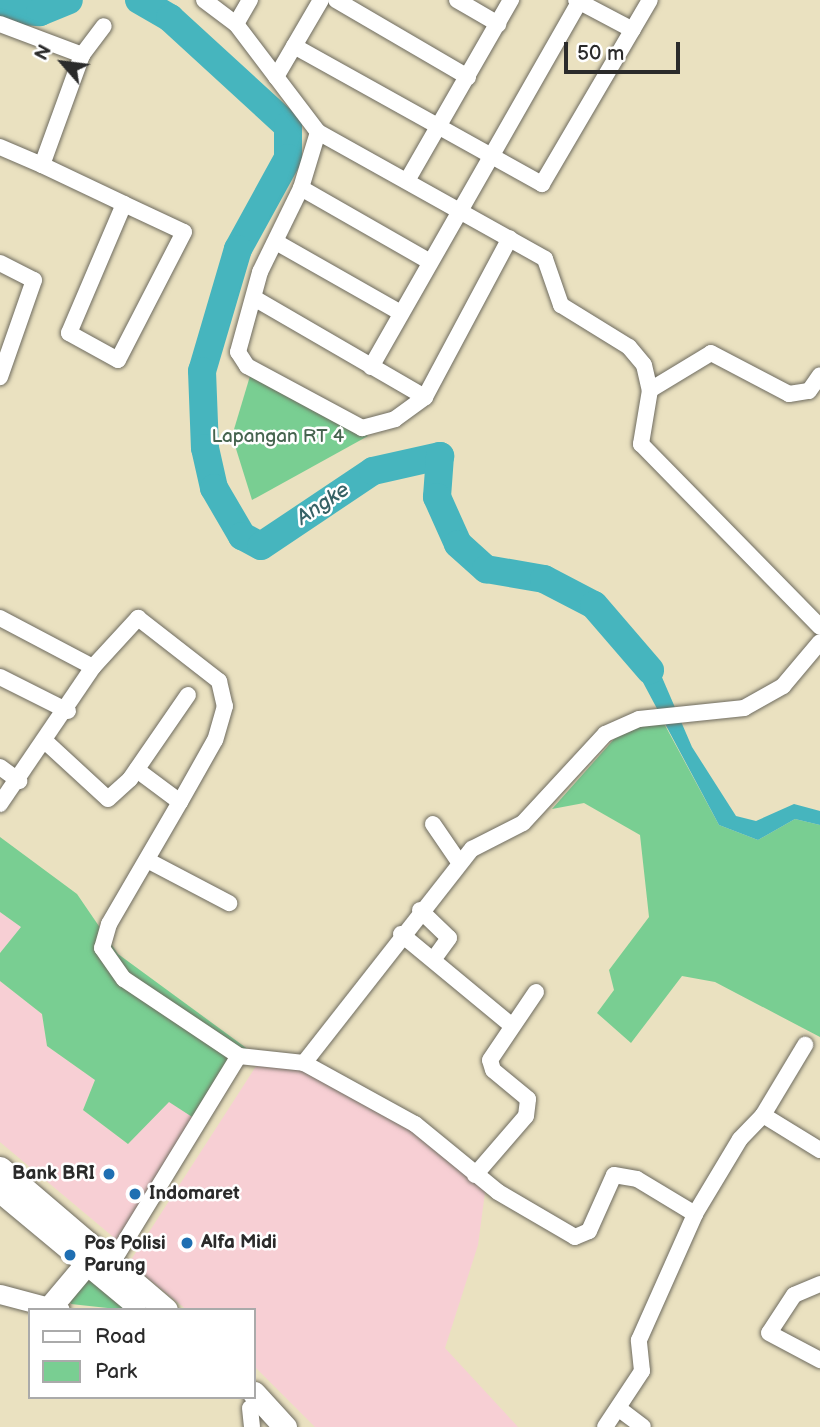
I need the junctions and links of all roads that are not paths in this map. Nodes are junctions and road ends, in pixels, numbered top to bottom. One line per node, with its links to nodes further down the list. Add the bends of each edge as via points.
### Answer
1 (204, 0): 10 (street)
2 (250, 0): 10 (street)
3 (321, 0): 14 (street)
4 (336, 0): 17 (street)
5 (457, 0): 11 (street)
6 (510, 0): 11 (street)
7 (650, 0): 13 (street)
8 (579, 1): 13 (street); 21 (street)
9 (0, 24): 15 (street)
10 (236, 24): 16 (street)
11 (498, 24): 17 (street)
12 (104, 26): 15 (street)
13 (633, 30): 21 (street, via 542,184)
14 (294, 46): 16 (street); 18 (street)
15 (82, 55): 22 (street)
16 (275, 77): 19 (street)
17 (468, 77): 18 (street)
18 (437, 128): 21 (street); 23 (street)
19 (318, 132): 23 (street); 24 (street)
20 (0, 147): 22 (street)
21 (492, 159): 26 (street)
22 (42, 165): 25 (street)
23 (408, 179): 26 (street)
24 (301, 188): 28 (street); 29 (street)
25 (124, 204): 25 (street, via 184,232 118,360 69,333)
26 (461, 210): 27 (street); 29 (street)
27 (510, 238): 37 (street, via 545,259 552,291 573,316 629,347); 38 (street)
28 (276, 242): 31 (street); 32 (street)
29 (430, 262): 32 (street)
30 (0, 263): 33 (street, via 34,280)
31 (254, 298): 34 (street); 38 (street, via 238,352 247,366 371,430)
32 (401, 313): 34 (street)
33 (4, 355): 36 (street)
34 (371, 367): 38 (street)
35 (820, 376): 37 (street, via 809,391 789,394 711,353)
36 (0, 377)
37 (650, 390): 40 (street, via 641,444)
38 (425, 397)
39 (0, 618): 42 (street)
40 (820, 627)
41 (820, 642): 54 (street, via 768,697 744,708 639,719 605,734 523,823 481,841)
42 (93, 667): 45 (street); 50 (street, via 132,620 146,618 219,681 223,721)
43 (0, 677): 45 (street)
44 (188, 695): 48 (street)
45 (68, 711): 46 (street)
46 (46, 742): 48 (street, via 106,799); 49 (street)
47 (0, 767): 49 (street)
48 (137, 770): 50 (street)
49 (19, 781): 51 (street)
50 (180, 802): 53 (street)
51 (0, 804)
52 (433, 824): 54 (street)
53 (147, 860): 55 (street); 62 (street, via 103,937 104,958 124,979)
54 (459, 862): 56 (street)
55 (229, 903)
56 (420, 910): 57 (street); 58 (street, via 449,938)
57 (401, 934): 58 (street); 63 (street)
58 (435, 957): 60 (street, via 442,971)
59 (536, 992): 60 (street)
60 (511, 1025): 67 (street, via 490,1059 493,1070 528,1099 526,1116)
61 (805, 1045): 64 (street)
62 (239, 1056): 63 (street); 70 (street)
63 (304, 1063): 67 (street, via 415,1124)
64 (763, 1115): 65 (street); 69 (street, via 730,1155)
65 (820, 1150)
66 (0, 1168): 70 (highway)
67 (475, 1175): 69 (street, via 575,1237 589,1231 614,1175 637,1179)
68 (0, 1191): 70 (highway)
69 (695, 1214): 78 (street, via 639,1340 642,1371)
70 (100, 1263): 73 (highway); 74 (highway); 75 (highway)
71 (820, 1284): 76 (street, via 794,1295 769,1333)
72 (0, 1294): 73 (main road)
73 (55, 1308)
74 (141, 1308)
75 (163, 1308)
76 (820, 1360)
77 (249, 1406): 79 (highway); 80 (highway)
78 (618, 1408): 81 (street); 82 (street)
79 (269, 1427)
80 (285, 1427)
81 (605, 1427)
82 (643, 1427)

